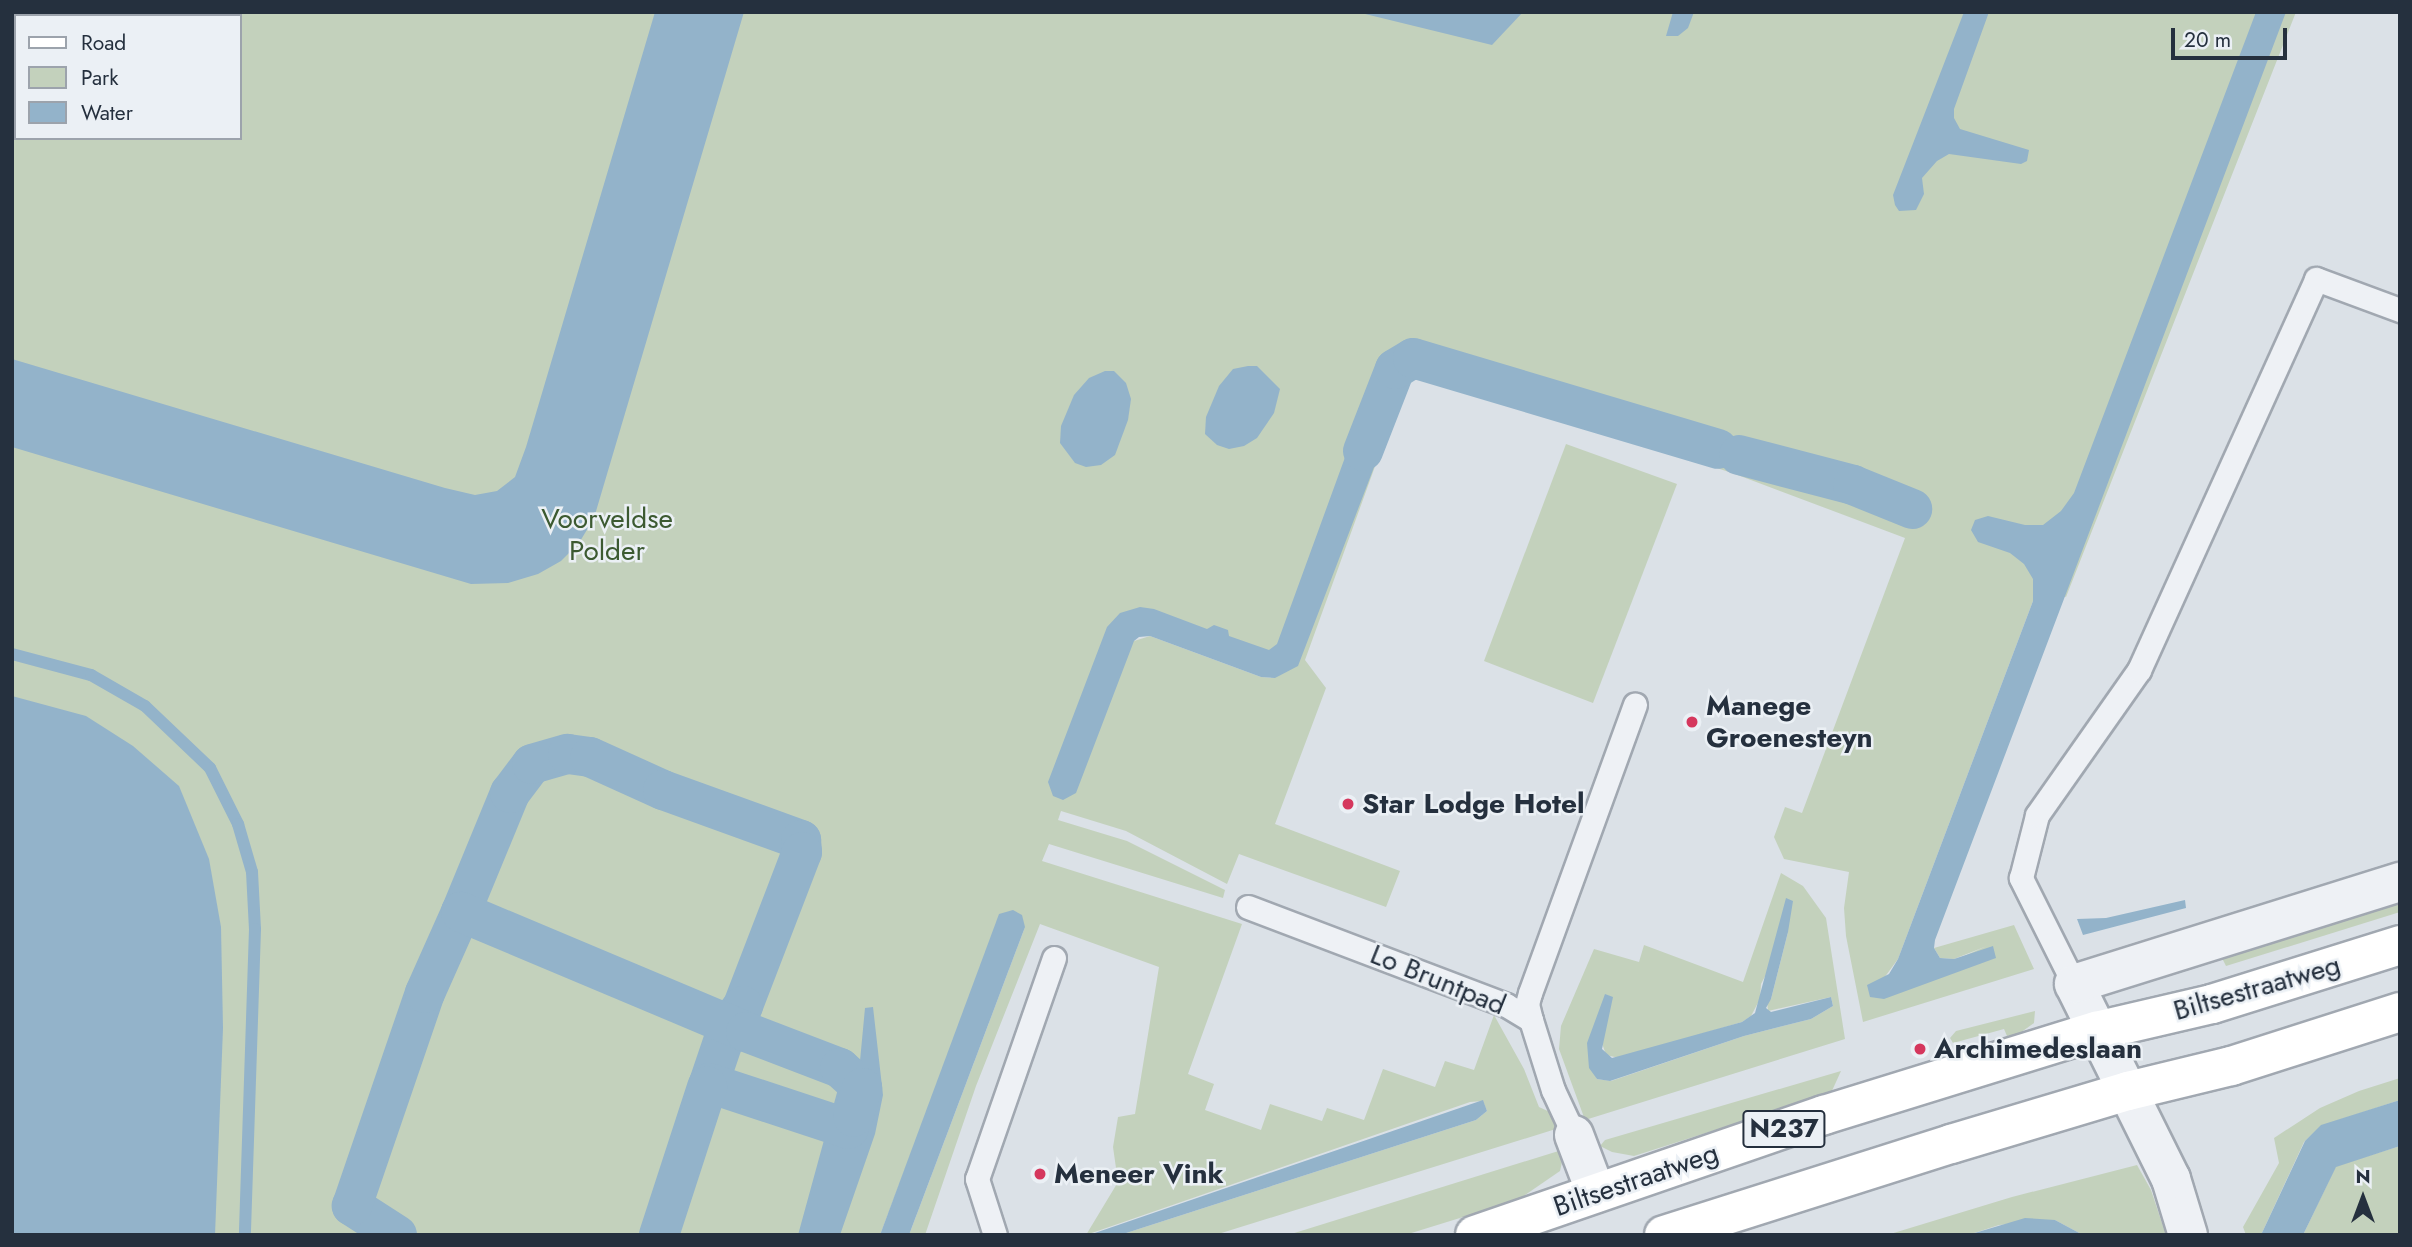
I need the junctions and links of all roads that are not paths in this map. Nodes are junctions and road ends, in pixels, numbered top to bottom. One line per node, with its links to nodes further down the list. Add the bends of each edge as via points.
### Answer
1 (2400, 310): 7 (lane, via 2316,278 2139,670 2037,814 2021,878)
2 (1635, 704): 9 (lane, via 1530,993)
3 (2400, 882): 7 (street, Biltsestraatweg)
4 (1248, 908): 9 (lane, Lo Bruntpad, via 1506,1005)
5 (2400, 945): 10 (main road, Biltsestraatweg / N237, via 2212,1004)
6 (1054, 958): 14 (lane, via 977,1179)
7 (2074, 984): 10 (street)
8 (2400, 1012): 11 (main road, N237, via 2231,1066)
9 (1531, 1020): 12 (lane, Lo Bruntpad, via 1553,1090)
10 (2096, 1031): 11 (street); 13 (main road, Biltsestraatweg / N237, via 1824,1115)
11 (2128, 1091): 16 (main road, N237); 17 (street, via 2171,1179)
12 (1574, 1135): 13 (street, Lo Bruntpad)
13 (1596, 1194): 15 (main road, Biltsestraatweg / N237)
14 (995, 1235)
15 (1475, 1235)
16 (1664, 1235)
17 (2188, 1235)

